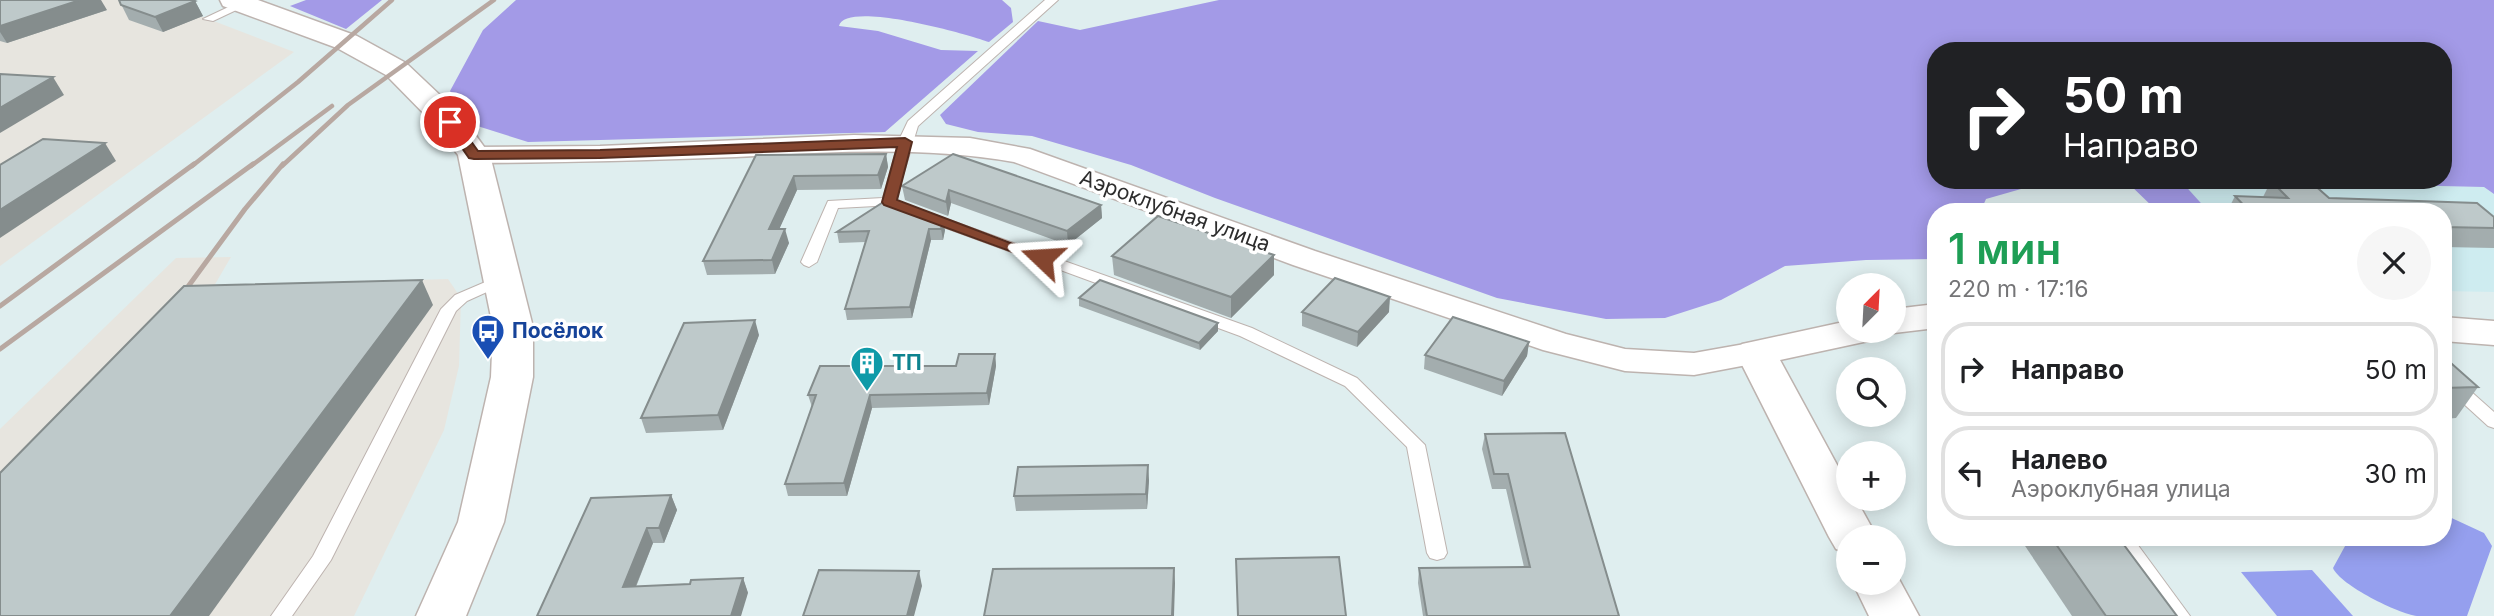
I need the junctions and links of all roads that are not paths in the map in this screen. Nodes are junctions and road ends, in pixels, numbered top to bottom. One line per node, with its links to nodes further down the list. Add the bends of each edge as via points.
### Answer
1 (1052, 0): 4 (lane, via 913,124)
2 (238, 2): 3 (lane); 5 (street, via 347,42 396,69 450,122)
3 (209, 19)
4 (905, 142): 5 (street, Аэроклубная улица); 6 (lane); 14 (street, Аэроклубная улица, via 1020,155 1304,258 1555,342 1625,360 1695,364)
5 (474, 155): 8 (street)
6 (889, 202): 7 (lane, via 833,204); 19 (lane, via 1246,332 1351,382 1416,445)
7 (809, 262)
8 (504, 279): 21 (lane, via 477,289 449,309 321,560); 22 (street, via 513,327 512,377 501,439 481,522)
9 (1927, 317): 10 (street)
10 (1906, 320)
11 (2452, 330): 12 (street)
12 (2494, 333)
13 (1836, 336): 14 (street, Аэроклубная улица)
14 (1756, 354): 17 (street)
15 (2452, 384): 16 (lane)
16 (2494, 422)
17 (1847, 525)
18 (2128, 546): 24 (lane)
19 (1437, 553)
20 (1883, 595): 23 (street)
21 (281, 616)
22 (441, 616)
23 (1894, 616)
24 (2180, 616)

